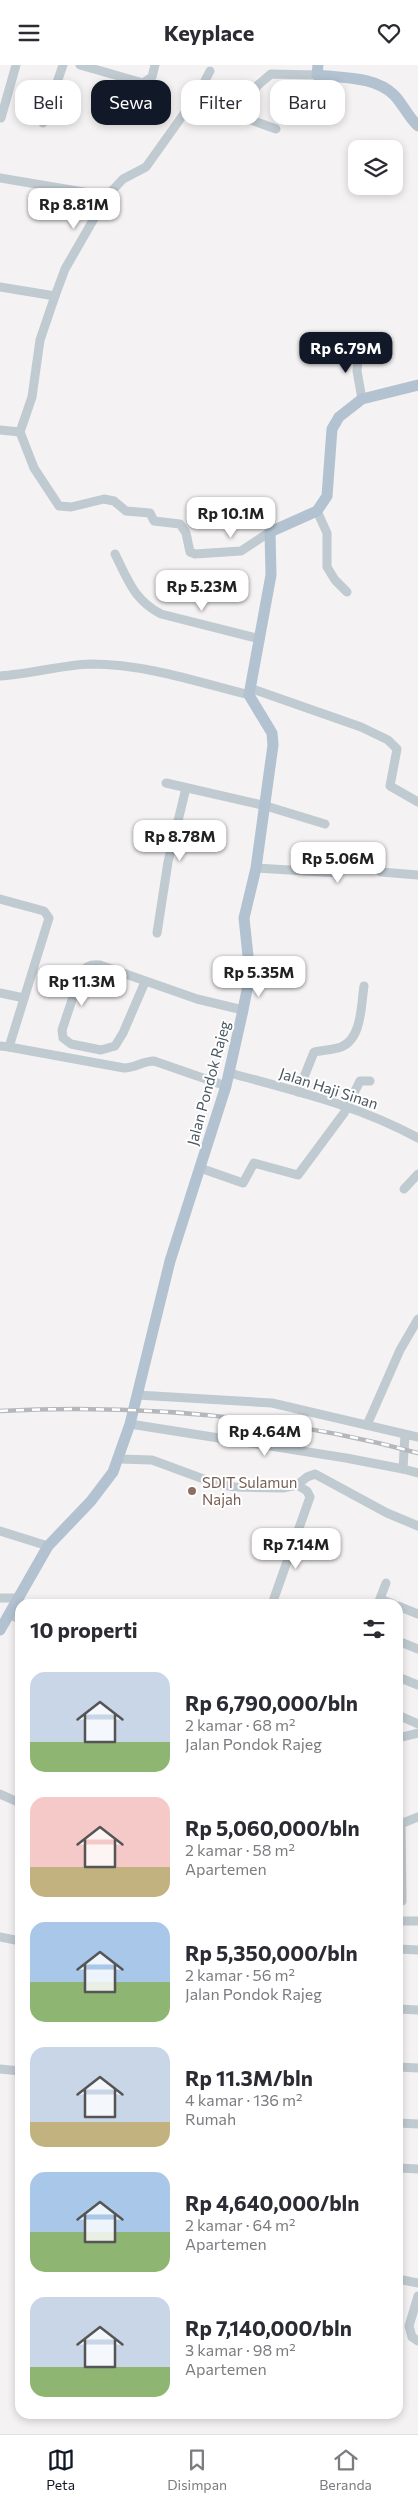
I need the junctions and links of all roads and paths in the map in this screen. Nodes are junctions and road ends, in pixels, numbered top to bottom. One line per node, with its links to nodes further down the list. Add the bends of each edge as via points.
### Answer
1 (16, 65): 11 (street)
2 (63, 65): 8 (street)
3 (80, 65): 5 (street)
4 (155, 65): 5 (street, via 152,77 143,83)
5 (107, 69)
6 (317, 70): 10 (street, via 271,74); 14 (main road, via 381,85 396,97)
7 (210, 71): 9 (street)
8 (58, 80)
9 (205, 80)
10 (260, 83)
11 (1, 118)
12 (181, 118): 17 (street, via 146,167 123,179)
13 (260, 123): 15 (street)
14 (418, 126)
15 (276, 129)
16 (0, 178): 17 (street)
17 (108, 196): 19 (street, via 65,269)
18 (0, 287): 19 (street)
19 (55, 296): 24 (street, via 40,340 32,397)
20 (359, 348): 22 (street, via 357,371)
21 (418, 385): 22 (main road)
22 (362, 399): 25 (main road, via 339,417 332,429 327,497)
23 (0, 431): 24 (street)
24 (20, 432): 26 (street, via 34,469 59,506 71,507 104,499 114,501 126,511 150,513 154,521 180,524 186,533 190,552 195,554 241,551)
25 (317, 511): 26 (main road); 28 (street, via 327,533 327,567)
26 (270, 532): 29 (main road, via 271,575)
27 (115, 554): 29 (street, via 134,593 150,608 161,614)
28 (347, 593)
29 (260, 639): 31 (main road)
30 (0, 676): 31 (street, via 89,664 108,665)
31 (249, 691): 34 (street, via 361,727 388,740 396,749 390,786); 35 (main road, Jalan Pondok Rajeg, via 272,733)
32 (166, 783): 33 (street)
33 (186, 788): 35 (street); 40 (street, via 168,862)
34 (418, 802)
35 (266, 806): 36 (street); 37 (main road, Jalan Pondok Rajeg)
36 (325, 824)
37 (256, 868): 38 (street, via 338,873 348,863 371,864 380,872); 45 (main road, Jalan Pondok Rajeg, via 244,919 250,975)
38 (418, 875)
39 (0, 899): 44 (street, via 44,911 49,918)
40 (157, 933)
41 (145, 982): 41 (street, via 123,1033 114,1045 102,1050 71,1044 63,1038 62,1030 80,976 87,966 100,965); 45 (street)
42 (364, 986): 50 (street, via 358,1027 350,1042 341,1048 314,1052)
43 (0, 993): 44 (street)
44 (24, 999): 46 (street)
45 (243, 1010): 47 (main road, Jalan Pondok Rajeg)
46 (4, 1046): 49 (street, via 124,1068 154,1061)
47 (230, 1073): 49 (main road, Jalan Pondok Rajeg); 50 (street, Jalan Haji Sinan)
48 (370, 1081): 51 (street, via 360,1081)
49 (226, 1086): 53 (main road, Jalan Pondok Rajeg)
50 (298, 1092): 51 (street, Jalan Haji Sinan)
51 (347, 1105): 52 (street, Jalan Haji Sinan); 53 (street, via 298,1175 254,1163 244,1183)
52 (418, 1138)
53 (200, 1168): 57 (main road, Jalan Pondok Rajeg, via 170,1261)
54 (418, 1173): 55 (street)
55 (404, 1189)
56 (418, 1319): 59 (street, via 400,1350)
57 (138, 1395): 58 (main road, Jalan Pondok Rajeg); 59 (street, via 272,1403)
58 (130, 1425): 62 (main road, Jalan Pondok Rajeg); 63 (street)
59 (367, 1425): 60 (street)
60 (406, 1435): 61 (street); 63 (street)
61 (418, 1437)
62 (119, 1459): 65 (street, via 152,1461 217,1484 235,1487 283,1488); 68 (main road, Jalan Pondok Rajeg, via 91,1501)
63 (403, 1469): 64 (street)
64 (418, 1473)
65 (297, 1485): 66 (street, via 315,1474); 72 (street, via 310,1497)
66 (418, 1526)
67 (0, 1531): 68 (street)
68 (48, 1545): 71 (main road, Jalan Pondok Rajeg)
69 (386, 1583): 73 (street)
70 (0, 1598): 71 (street)
71 (19, 1598)
72 (274, 1599)
73 (380, 1599)
74 (403, 1608): 75 (street)
75 (418, 1614)
76 (15, 1617): 77 (main road, Jalan Pondok Rajeg)
77 (0, 1630)
78 (403, 1643): 79 (street)
79 (418, 1649)
80 (403, 1679): 81 (street)
81 (418, 1685)
82 (403, 1718): 83 (street)
83 (418, 1725)
84 (418, 1733): 85 (street)
85 (403, 1737)
86 (0, 1795): 87 (street)
87 (15, 1801)
88 (418, 1817): 89 (street)
89 (403, 1823)
90 (403, 1921): 91 (street)
91 (418, 1921)
92 (0, 1937): 93 (street)
93 (15, 1940)
94 (403, 1949): 95 (street)
95 (418, 1950)
96 (403, 2009): 97 (street)
97 (418, 2010)
98 (403, 2067): 99 (street)
99 (418, 2068)
100 (0, 2069): 101 (street)
101 (15, 2070)
102 (403, 2123): 103 (street)
103 (418, 2124)
104 (403, 2168): 105 (street)
105 (418, 2169)
106 (403, 2280): 107 (street)
107 (418, 2283)
108 (418, 2296): 109 (street, via 409,2327 412,2337)
109 (418, 2341)

